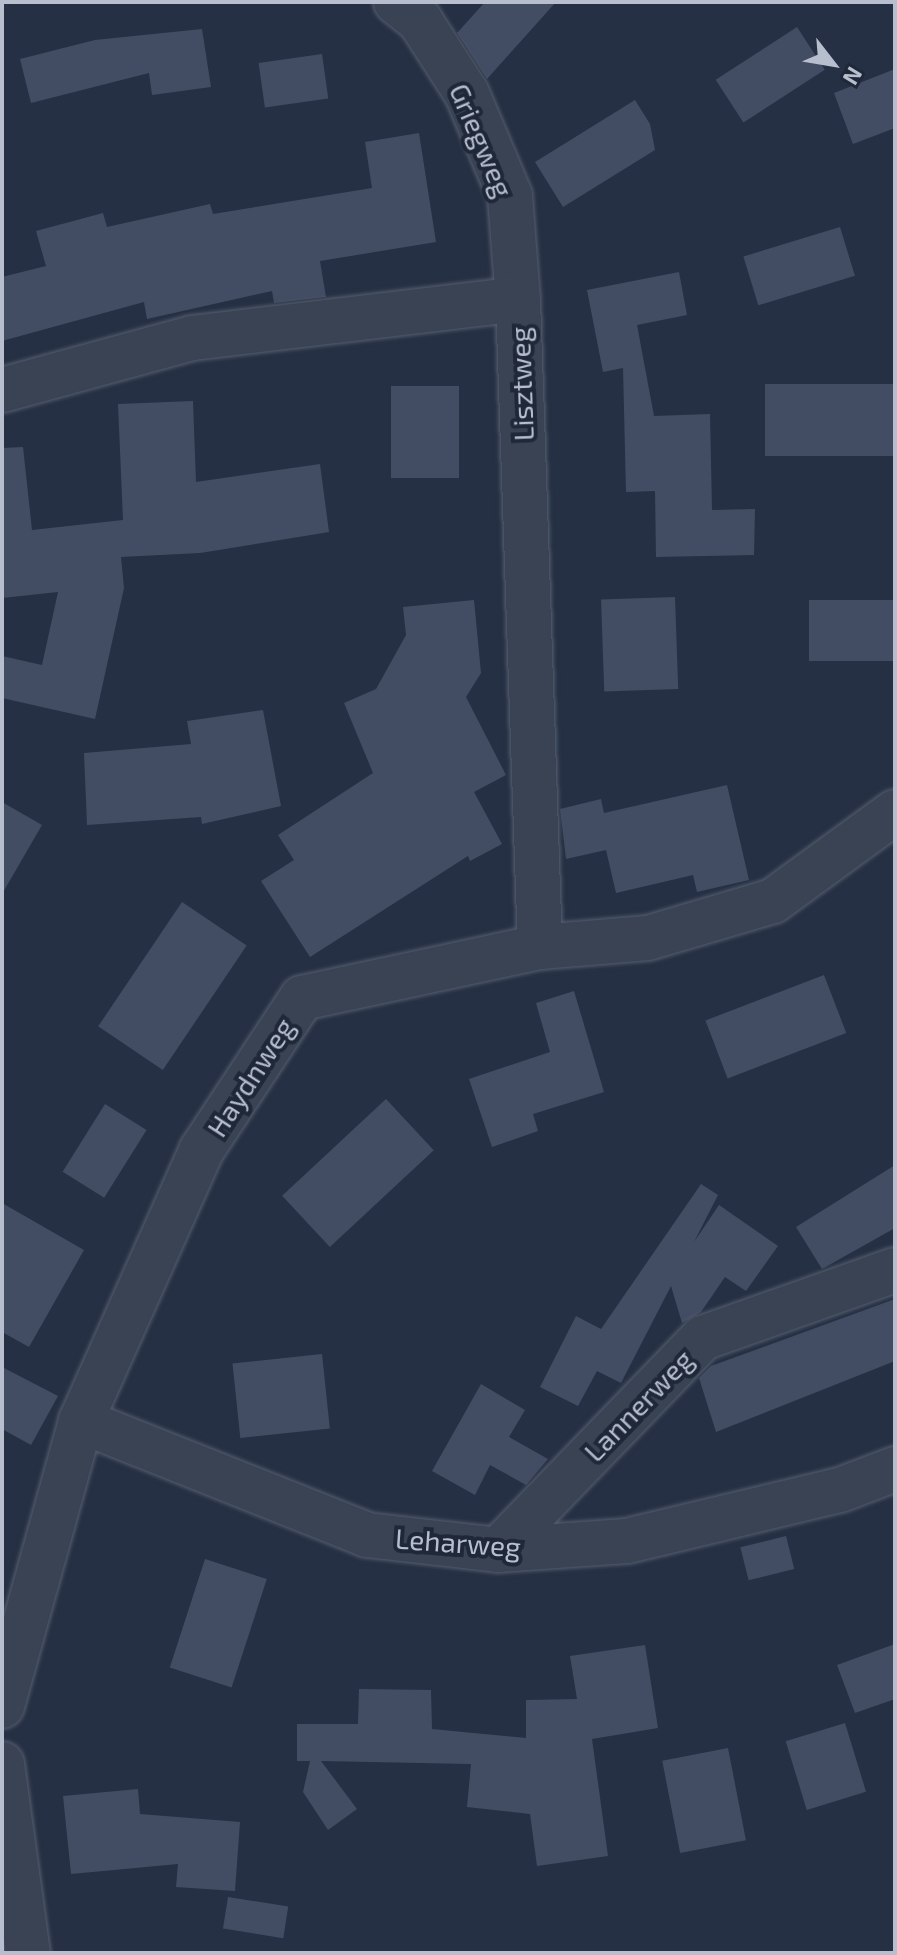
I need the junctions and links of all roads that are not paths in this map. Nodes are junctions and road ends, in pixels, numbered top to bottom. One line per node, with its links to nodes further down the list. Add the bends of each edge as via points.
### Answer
1 (396, 2): 2 (street, Griegweg, via 420,21 467,94 510,196)
2 (518, 299): 3 (street, Lisztweg, via 192,338); 5 (street, Lisztweg)
3 (2, 390)
4 (895, 812): 5 (street, Haydnweg, via 773,901 648,938)
5 (540, 947): 7 (street, Haydnweg, via 302,998 201,1151)
6 (895, 1270): 9 (street, Lannerweg, via 703,1338)
7 (81, 1421): 9 (street, Leharweg, via 367,1535); 10 (street, Haydnweg)
8 (895, 1469): 9 (street, Leharweg, via 840,1490 627,1541)
9 (498, 1550)
10 (2, 1706)
11 (2, 1764): 12 (street)
12 (18, 1935)

